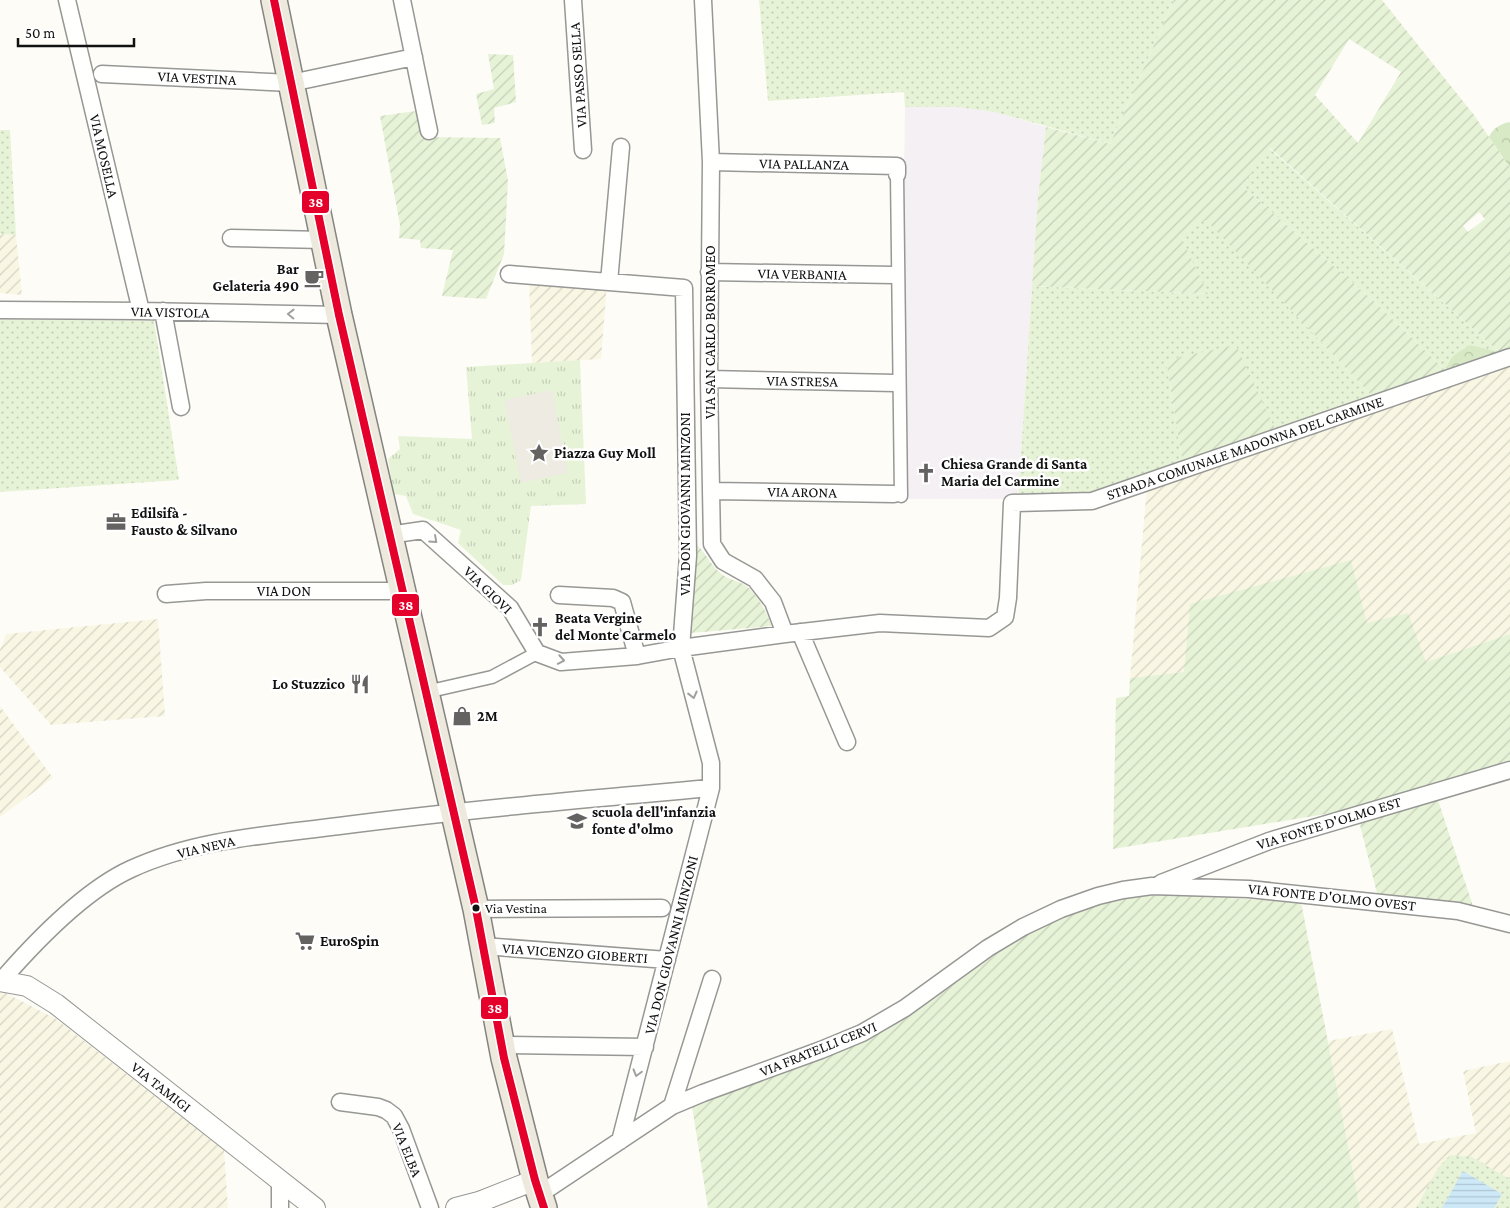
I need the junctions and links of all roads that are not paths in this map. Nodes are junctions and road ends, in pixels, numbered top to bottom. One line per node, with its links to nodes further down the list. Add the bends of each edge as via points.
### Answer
1 (67, 0): 21 (street, VIA MOSELLA)
2 (274, 0): 8 (main road)
3 (402, 0): 6 (street)
4 (573, 0): 11 (street, VIA PASSO SELLA)
5 (703, 0): 12 (street, VIA SAN CARLO BORROMEO)
6 (414, 57): 8 (street, VIA VESTINA); 9 (street)
7 (102, 74): 8 (street, VIA VESTINA)
8 (291, 83): 15 (main road)
9 (429, 131)
10 (621, 147): 19 (street)
11 (583, 150)
12 (711, 162): 13 (street, VIA PALLANZA); 16 (street, VIA SAN CARLO BORROMEO)
13 (897, 170): 18 (street)
14 (230, 238): 15 (street)
15 (324, 240): 23 (main road)
16 (709, 272): 18 (street, VIA VERBANIA); 25 (street, VIA SAN CARLO BORROMEO)
17 (509, 274): 19 (street, VIA DON GIOVANNI MINZONI)
18 (896, 275): 26 (street)
19 (609, 282): 35 (street, VIA DON GIOVANNI MINZONI, via 684,288 688,556)
20 (0, 310): 21 (street, VIA VISTOLA)
21 (141, 311): 22 (street, VIA VISTOLA)
22 (163, 311): 23 (street, VIA VISTOLA, one-way to 22); 27 (street)
23 (340, 315): 30 (main road)
24 (1510, 357): 34 (street, STRADA COMUNALE MADONNA DEL CARMINE, via 1092,501 1012,503 1005,617 989,628 880,623)
25 (709, 379): 26 (street, VIA STRESA); 28 (street, VIA SAN CARLO BORROMEO)
26 (898, 383): 29 (street)
27 (181, 407)
28 (711, 491): 29 (street, VIA ARONA); 34 (street, VIA SAN CARLO BORROMEO, via 712,544 723,561 755,579)
29 (897, 495)
30 (389, 535): 31 (main road); 36 (street, VIA GIOVI, one-way to 36, via 423,530 510,608)
31 (401, 591): 32 (street, VIA DON, via 206,590); 38 (main road)
32 (166, 594)
33 (559, 595): 37 (street, via 613,598 622,602)
34 (793, 633): 35 (street); 39 (street, VIA SAN CARLO BORROMEO)
35 (681, 648): 37 (street); 41 (street, VIA DON GIOVANNI MINZONI, one-way to 41, via 710,764)
36 (538, 653): 37 (street, one-way to 37, via 561,662); 38 (street, via 492,676)
37 (637, 656)
38 (426, 692): 42 (main road)
39 (847, 742)
40 (1510, 770): 43 (street, VIA FONTE D'OLMO EST, via 1276,838)
41 (711, 788): 42 (street, VIA NEVA); 48 (street, VIA DON GIOVANNI MINZONI)
42 (453, 812): 45 (main road); 50 (street, VIA NEVA, via 224,841 152,860 114,878 89,897 48,931)
43 (1152, 886): 46 (street, VIA FONTE D'OLMO OVEST, via 1288,892 1458,911); 54 (street, VIA FRATELLI CERVI, via 1098,896 1051,913 994,944 872,1028)
44 (662, 908): 45 (street)
45 (476, 909): 47 (main road)
46 (1510, 924)
47 (483, 946): 48 (street, VIA VICENZO GIOBERTI); 51 (main road)
48 (667, 960): 52 (street, VIA DON GIOVANNI MINZONI)
49 (712, 979): 54 (street)
50 (1, 981): 56 (street, VIA TAMIGI, via 27,986 56,1004)
51 (502, 1045): 52 (street); 57 (main road)
52 (645, 1047): 55 (street, VIA DON GIOVANNI MINZONI, one-way to 55)
53 (340, 1102): 60 (street, VIA ELBA, via 378,1106 396,1119)
54 (672, 1106): 55 (street, VIA FRATELLI CERVI)
55 (620, 1141): 57 (street, VIA FRATELLI CERVI)
56 (280, 1181): 58 (street); 59 (street, VIA TAMIGI)
57 (540, 1194): 61 (street)
58 (280, 1208)
59 (315, 1208)
60 (430, 1208)
61 (456, 1208)

